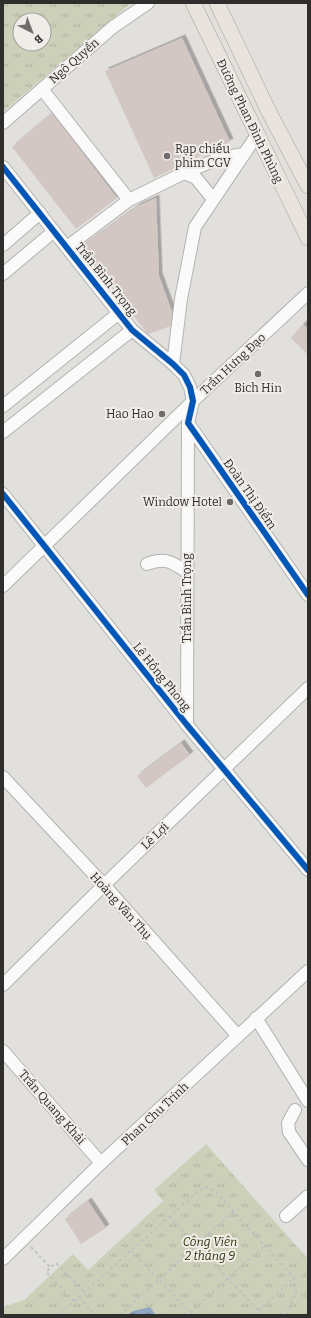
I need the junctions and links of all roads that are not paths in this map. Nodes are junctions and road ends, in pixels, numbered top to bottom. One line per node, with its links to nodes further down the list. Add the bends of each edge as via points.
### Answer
1 (148, 3): 4 (street, Ngô Quyền, via 113,27)
2 (193, 3): 6 (main road, Đường Phan Đình Phùng)
3 (217, 3): 10 (main road, Đường Phan Đình Phùng)
4 (42, 89): 5 (street, Ngô Quyền); 12 (street)
5 (3, 123)
6 (257, 135): 7 (street); 15 (main road, Đường Phan Đình Phùng)
7 (244, 154): 9 (street, via 220,158); 11 (street)
8 (3, 167): 13 (street, Trần Bình Trọng)
9 (184, 173): 11 (street, via 196,178); 12 (street)
10 (308, 186)
11 (213, 199): 22 (street, via 195,227 181,299)
12 (129, 200): 17 (street)
13 (40, 213): 14 (street, Trần Bình Trọng); 16 (street)
14 (54, 231): 17 (street, Trần Bình Trọng); 18 (street)
15 (308, 238)
16 (3, 245)
17 (66, 247): 20 (street, Trần Bình Trọng)
18 (3, 274)
19 (308, 293): 23 (street, Trần Hưng Đạo)
20 (119, 313): 21 (street, Trần Bình Trọng); 24 (street)
21 (132, 330): 22 (street, Trần Bình Trọng); 26 (street)
22 (173, 364): 23 (street, Trần Bình Trọng, via 184,375)
23 (193, 401): 25 (street); 28 (street, Trần Hưng Đạo)
24 (3, 406)
25 (188, 423): 30 (street, Trần Bình Trọng); 32 (street, Đoàn Thị Điểm)
26 (3, 432)
27 (3, 494): 28 (street, Lê Hồng Phong)
28 (44, 547): 31 (street, Trần Hưng Đạo); 34 (street, Lê Hồng Phong)
29 (147, 564): 30 (street, via 165,560)
30 (187, 572): 34 (street, Trần Bình Trọng)
31 (3, 586)
32 (308, 595)
33 (308, 688): 35 (street, Lê Lợi)
34 (187, 725): 35 (street, Lê Hồng Phong)
35 (224, 769): 37 (street, Lê Hồng Phong); 38 (street, Lê Lợi)
36 (3, 777): 38 (street, Hoàng Văn Thụ)
37 (308, 870)
38 (104, 885): 40 (street, Lê Lợi); 42 (street, Hoàng Văn Thụ)
39 (308, 971): 41 (street, Phan Chu Trinh)
40 (3, 985)
41 (256, 1018): 42 (street, Phan Chu Trinh); 44 (street)
42 (238, 1036): 47 (street, Phan Chu Trinh)
43 (3, 1051): 47 (street, Trần Quang Khải)
44 (308, 1101)
45 (295, 1110): 46 (street, via 288,1123 289,1132)
46 (308, 1160)
47 (101, 1163): 50 (street, Phan Chu Trinh)
48 (308, 1196): 49 (street)
49 (286, 1216)
50 (3, 1258)

